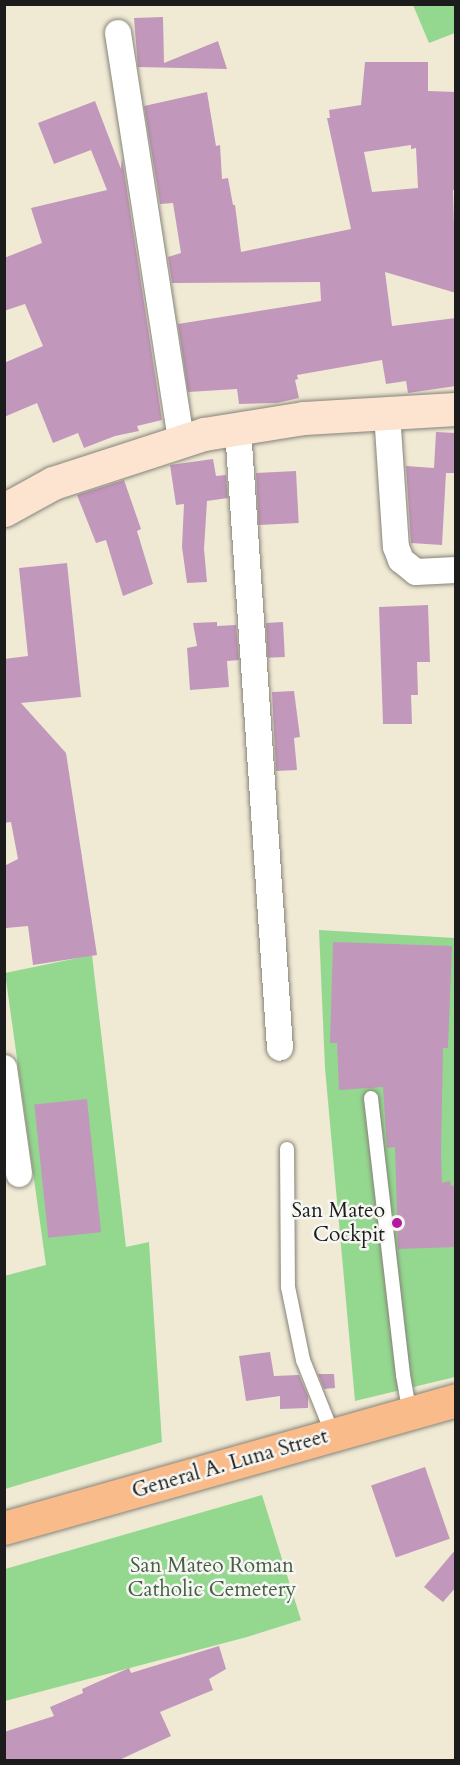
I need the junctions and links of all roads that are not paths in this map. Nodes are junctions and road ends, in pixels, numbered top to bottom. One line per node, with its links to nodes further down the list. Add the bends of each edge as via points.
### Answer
1 (118, 33): 5 (street)
2 (456, 409): 3 (street)
3 (387, 413): 4 (street, via 304,418); 7 (street, via 396,547 401,560 416,572)
4 (238, 429): 5 (street); 8 (street)
5 (181, 442): 6 (street, via 53,483)
6 (4, 510)
7 (456, 570)
8 (280, 1048)
9 (4, 1068): 12 (street)
10 (371, 1098): 14 (lane)
11 (287, 1149): 15 (lane, via 288,1287 303,1360)
12 (19, 1174)
13 (456, 1400): 14 (main road, General A. Luna Street)
14 (410, 1413): 15 (main road, General A. Luna Street)
15 (333, 1435): 16 (main road, General A. Luna Street)
16 (4, 1528)

